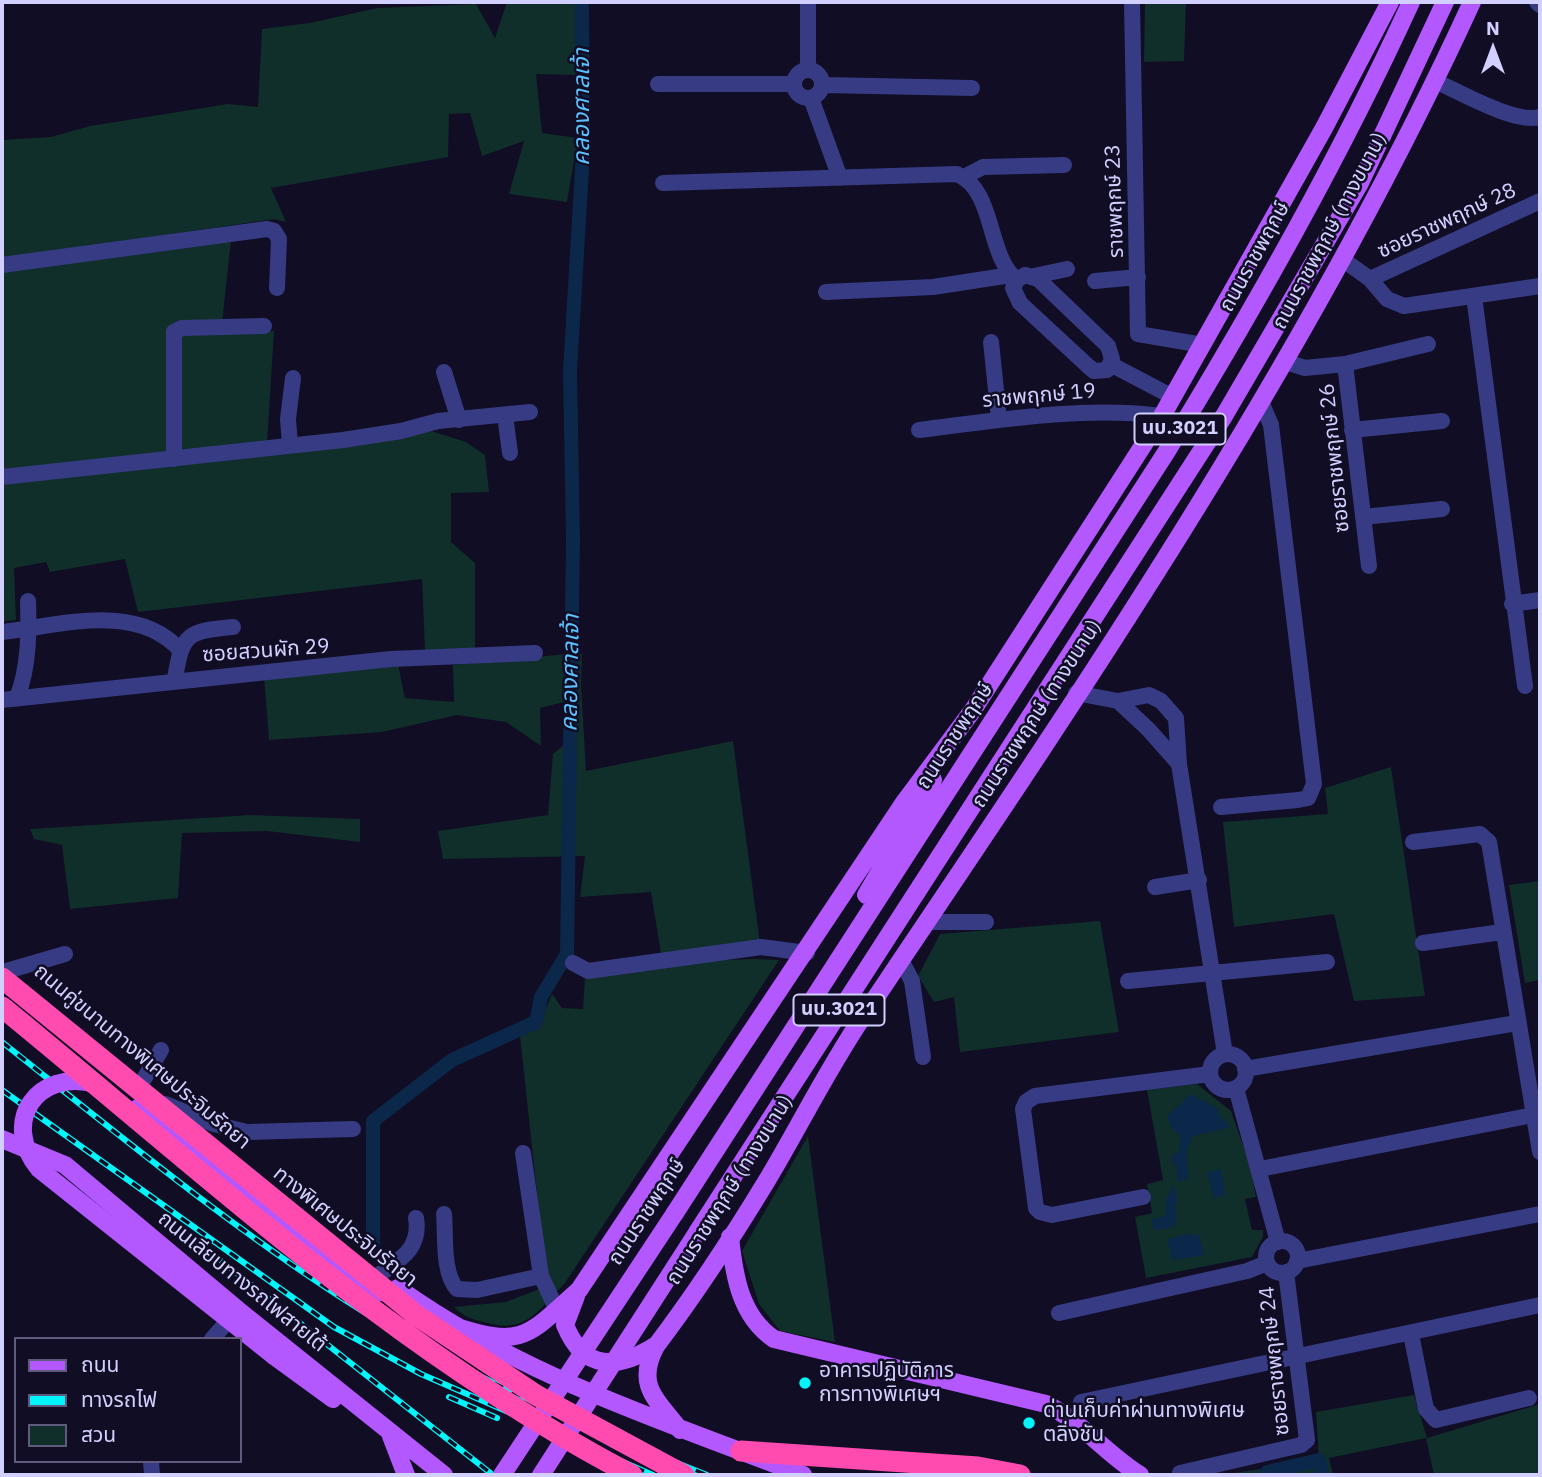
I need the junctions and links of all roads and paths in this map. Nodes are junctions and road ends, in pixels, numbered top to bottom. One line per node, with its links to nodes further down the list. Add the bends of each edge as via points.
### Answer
1 (808, 2): 9 (street)
2 (1132, 2): 27 (street, ราชพฤกษ์ 23)
3 (1402, 2): 8 (main road)
4 (1412, 2): 36 (main road, ถนนราชพฤกษ์ / นบ.3021, via 1364,105)
5 (1445, 2): 21 (main road, นบ.3021)
6 (1459, 2): 21 (main road)
7 (1472, 2): 10 (main road, ถนนราชพฤกษ์ (ทางขนาน) / นบ.3021)
8 (1390, 12): 36 (main road, via 1352,102 1245,303); 39 (main road, นบ.3021)
9 (808, 69): 12 (street, via 798,74); 13 (street, via 819,74)
10 (1435, 81): 16 (street); 23 (main road, ถนนราชพฤกษ์ (ทางขนาน) / นบ.3021)
11 (658, 84): 12 (street)
12 (794, 84): 15 (street, via 797,93)
13 (823, 85): 14 (street); 15 (street)
14 (972, 88)
15 (811, 98): 19 (street)
16 (1538, 122)
17 (1064, 165): 18 (street, via 983,167)
18 (964, 177): 19 (street, via 943,172); 28 (street, via 979,199)
19 (840, 178): 20 (street)
20 (663, 183)
21 (1365, 185): 23 (main road); 77 (main road, นบ.3021, via 1224,416)
22 (1540, 201): 29 (street, ซอยราชพฤกษ์ 28)
23 (1338, 256): 29 (street, ซอยราชพฤกษ์ 28); 40 (main road, ถนนราชพฤกษ์ (ทางขนาน) / นบ.3021)
24 (2, 265): 32 (street, via 267,229 279,239)
25 (1067, 269): 26 (street)
26 (1034, 276): 28 (street); 42 (street, via 1108,346)
27 (1138, 277): 30 (street); 39 (street, ราชพฤกษ์ 23, via 1139,334)
28 (1014, 278): 33 (street); 42 (street, via 1020,303 1088,366 1101,371)
29 (1370, 279): 34 (street, ซอยราชพฤกษ์ 28, via 1387,299 1404,306)
30 (1095, 281)
31 (1540, 286): 34 (street, ซอยราชพฤกษ์ 28)
32 (277, 288)
33 (826, 292)
34 (1474, 296): 64 (street)
35 (264, 327): 57 (street, via 182,328 174,332)
36 (1239, 333): 94 (main road, ถนนราชพฤกษ์ / นบ.3021)
37 (990, 342): 50 (street)
38 (1428, 344): 41 (street)
39 (1203, 345): 45 (main road, นบ.3021)
40 (1290, 355): 41 (street, ซอยราชพฤกษ์ 26, via 1305,368); 46 (main road, ถนนราชพฤกษ์ (ทางขนาน) / นบ.3021)
41 (1345, 363): 54 (street, ซอยราชพฤกษ์ 26)
42 (1112, 365): 45 (street)
43 (444, 373): 51 (street)
44 (293, 378): 55 (street)
45 (1173, 397): 49 (main road, นบ.3021)
46 (1262, 404): 73 (main road, ถนนราชพฤกษ์ (ทางขนาน) / นบ.3021); 78 (street, via 1271,425 1314,784 1308,798)
47 (530, 412): 48 (street)
48 (505, 415): 51 (street); 56 (street)
49 (1162, 416): 50 (street, ราชพฤกษ์ 19, via 1100,412); 75 (main road, นบ.3021)
50 (999, 419): 53 (street, ราชพฤกษ์ 19)
51 (459, 420): 55 (street)
52 (1442, 421): 54 (street)
53 (919, 430)
54 (1352, 430): 60 (street, ซอยราชพฤกษ์ 26)
55 (290, 445): 57 (street)
56 (510, 453)
57 (174, 459): 58 (street)
58 (2, 477)
59 (1442, 509): 60 (street)
60 (1363, 517): 61 (street, ซอยราชพฤกษ์ 26)
61 (1369, 566)
62 (28, 600): 66 (street)
63 (1540, 600): 64 (street)
64 (1512, 604): 71 (street)
65 (233, 627): 68 (street, via 193,633)
66 (29, 629): 67 (street); 68 (street, via 124,621 145,625); 72 (street, via 23,684)
67 (2, 632)
68 (180, 650): 70 (street)
69 (535, 653): 70 (street, ซอยสวนผัก 29, via 408,658)
70 (176, 679): 72 (street, ซอยสวนผัก 29)
71 (1525, 686)
72 (10, 699)
73 (1072, 700): 74 (street); 77 (main road); 82 (main road, ถนนราชพฤกษ์ (ทางขนาน) / นบ.3021)
74 (1118, 701): 76 (street); 76 (street, via 1149,695 1161,701 1179,727)
75 (973, 710): 86 (main road, via 903,804); 94 (main road, via 827,962)
76 (1179, 764): 80 (street)
77 (982, 791): 143 (main road, นบ.3021, bridge)
78 (1222, 807)
79 (1413, 842): 84 (street, via 1485,836)
80 (1199, 880): 81 (street); 92 (street)
81 (1155, 887)
82 (928, 922): 83 (street); 88 (main road, ถนนราชพฤกษ์ (ทางขนาน) / นบ.3021)
83 (986, 922)
84 (1502, 932): 85 (street); 96 (street)
85 (1423, 943)
86 (807, 953): 90 (street, via 761,947 588,971); 121 (main road)
87 (65, 954): 91 (street)
88 (902, 962): 99 (street, via 912,981); 115 (main road, ถนนราชพฤกษ์ (ทางขนาน) / นบ.3021, via 842,1049)
89 (1327, 962): 92 (street)
90 (573, 963)
91 (2, 974): 102 (main road, ถนนคู่ขนานทางพิเศษประจิมรัถยา); 145 (highway, ทางพิเศษประจิมรัถยา, bridge, via 416,1315 536,1395)
92 (1213, 974): 93 (street); 98 (street)
93 (1129, 981)
94 (807, 1006): 132 (main road, ถนนราชพฤกษ์ / นบ.3021, bridge)
95 (2, 1007): 144 (highway, bridge, via 418,1345 580,1448)
96 (1517, 1023): 100 (street); 105 (street)
97 (161, 1050): 102 (street)
98 (1224, 1054): 100 (street, via 1240,1059); 101 (street, via 1212,1063)
99 (923, 1056)
100 (1245, 1069): 103 (street)
101 (1210, 1074): 103 (street, via 1216,1086); 111 (street, via 1035,1096 1026,1102 1025,1127 1040,1212 1052,1215)
102 (141, 1084): 104 (main road, ถนนคู่ขนานทางพิเศษประจิมรัถยา)
103 (1236, 1088): 110 (street)
104 (165, 1104): 106 (street, via 247,1132); 119 (main road, ถนนคู่ขนานทางพิเศษประจิมรัถยา, via 257,1183)
105 (1533, 1115): 108 (street); 110 (street)
106 (353, 1129)
107 (2, 1139): 124 (main road, ถนนเลียบทางรถไฟสายใต้, via 65,1166)
108 (1540, 1152)
109 (523, 1153): 120 (street)
110 (1260, 1169): 116 (street)
111 (1143, 1197)
112 (444, 1214): 120 (street, via 451,1283 457,1289 477,1290)
113 (1540, 1214): 118 (street)
114 (416, 1218): 119 (street, via 414,1246)
115 (730, 1237): 130 (main road, ถนนราชพฤกษ์ (ทางขนาน) / นบ.3021); 148 (main road, via 741,1297 757,1325 774,1339 1046,1404 1081,1425)
116 (1278, 1242): 117 (street, ซอยราชพฤกษ์ 24, via 1267,1251); 118 (street, ซอยราชพฤกษ์ 24, via 1295,1248)
117 (1267, 1264): 118 (street, ซอยราชพฤกษ์ 24, via 1275,1271); 126 (street)
118 (1292, 1266): 131 (street, ซอยราชพฤกษ์ 24)
119 (379, 1275): 122 (main road, ถนนคู่ขนานทางพิเศษประจิมรัถยา)
120 (541, 1276): 125 (street)
121 (579, 1290): 125 (main road); 130 (main road, via 565,1325 576,1347 588,1357 617,1364)
122 (415, 1301): 127 (main road, ถนนคู่ขนานทางพิเศษประจิมรัถยา); 135 (main road, bridge, via 373,1291 144,1112 98,1084 57,1082 36,1092 23,1110 20,1143 39,1169 324,1394)
123 (1540, 1305): 128 (street)
124 (238, 1310): 129 (street); 135 (main road, ถนนเลียบทางรถไฟสายใต้)
125 (557, 1310): 127 (main road, via 533,1330 506,1337 492,1338)
126 (1059, 1313)
127 (454, 1326): 136 (main road, ถนนคู่ขนานทางพิเศษประจิมรัถยา, via 571,1386)
128 (1411, 1335): 131 (street); 133 (street, via 1426,1409 1436,1420)
129 (214, 1337)
130 (656, 1346): 136 (main road, ถนนราชพฤกษ์ (ทางขนาน), via 647,1363 647,1382)
131 (1295, 1357): 134 (street); 138 (street, ซอยราชพฤกษ์ 24, via 1305,1443)
132 (555, 1393): 141 (main road, bridge); 142 (main road, ถนนราชพฤกษ์ / นบ.3021, bridge)
133 (1529, 1398)
134 (1082, 1402)
135 (384, 1429): 139 (main road); 140 (main road, ถนนเลียบทางรถไฟสายใต้)
136 (680, 1430): 137 (main road, ถนนคู่ขนานทางพิเศษประจิมรัถยา)
137 (741, 1451): 146 (main road, ถนนคู่ขนานทางพิเศษประจิมรัถยา); 147 (highway, via 968,1466)
138 (1180, 1473)
139 (406, 1475)
140 (444, 1475)
141 (487, 1475)
142 (502, 1475)
143 (541, 1475)
144 (632, 1475)
145 (684, 1475)
146 (803, 1475)
147 (1020, 1475)
148 (1140, 1475)

